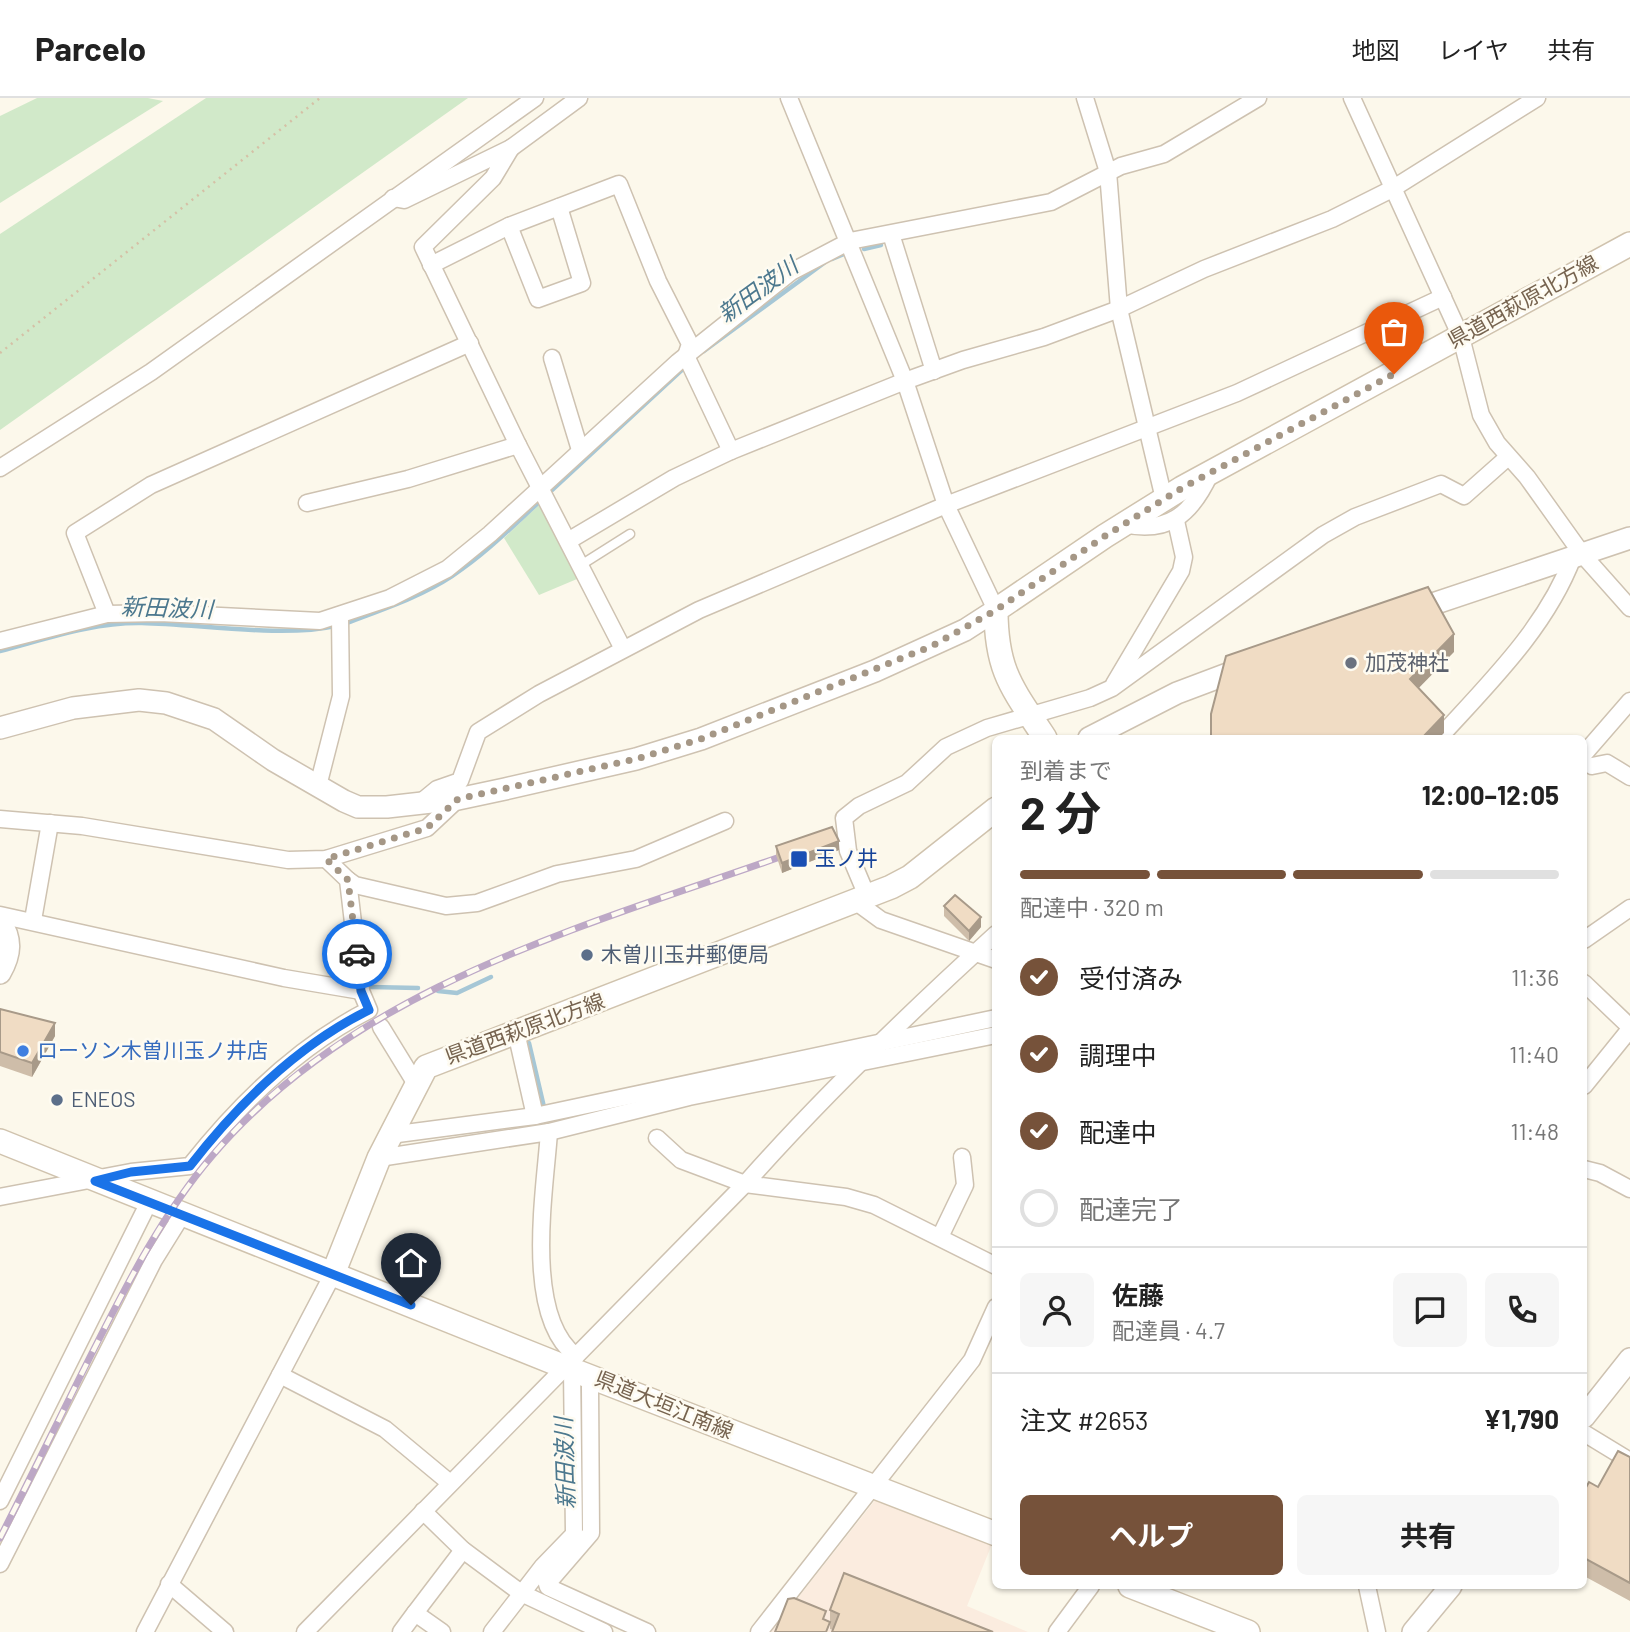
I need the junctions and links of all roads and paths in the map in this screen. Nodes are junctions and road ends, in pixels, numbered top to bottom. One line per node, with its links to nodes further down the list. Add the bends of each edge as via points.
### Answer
1 (320, 98): 23 (path)
2 (535, 98): 12 (street)
3 (579, 98): 9 (street)
4 (789, 98): 16 (street)
5 (1085, 98): 10 (street)
6 (1258, 98): 10 (street, via 1164,154)
7 (1352, 98): 11 (street)
8 (1538, 98): 11 (street)
9 (511, 148): 12 (street, via 404,200); 18 (street, via 493,177 423,247)
10 (1108, 172): 15 (street, via 1041,205); 20 (street)
11 (1392, 189): 19 (street); 20 (street)
12 (393, 198): 33 (street, via 151,372)
13 (559, 207): 14 (street); 14 (street, via 582,284 538,299); 24 (street, via 619,184 658,281 690,344)
14 (509, 226): 18 (street)
15 (891, 234): 16 (street); 26 (street)
16 (850, 241): 24 (street, via 791,272); 27 (street)
17 (1630, 244): 21 (main road, 県道西萩原北方線)
18 (431, 265): 22 (street)
19 (1443, 298): 21 (street); 28 (street, via 1313,360)
20 (1119, 309): 26 (street); 28 (street)
21 (1461, 337): 32 (street, via 1480,415); 34 (main road, 県道西萩原北方線)
22 (470, 343): 29 (street); 48 (street, via 151,485 75,533)
23 (0, 353)
24 (686, 356): 30 (street); 31 (street)
25 (552, 358): 30 (street)
26 (934, 371): 27 (street)
27 (905, 381): 31 (street); 38 (street)
28 (1145, 429): 36 (street); 38 (street)
29 (518, 445): 35 (street); 37 (street, via 408,479)
30 (580, 450): 35 (street)
31 (732, 451): 43 (street, via 664,484)
32 (1508, 457): 44 (street, via 1527,477); 54 (street, via 1464,496 1441,484 1355,517 1323,535)
33 (0, 468)
34 (1210, 474): 36 (main road, 県道西萩原北方線); 39 (street, via 1202,492)
35 (541, 486): 43 (street); 49 (street, via 447,569)
36 (1164, 499): 40 (main road, 県道西萩原北方線)
37 (307, 503)
38 (946, 505): 47 (street); 52 (street, via 699,610)
39 (1176, 521): 40 (street, via 1147,530); 54 (street, via 1184,557 1181,571)
40 (1123, 524): 47 (main road, 県道西萩原北方線)
41 (630, 534): 45 (lane)
42 (1630, 538): 44 (street)
43 (568, 541): 45 (street)
44 (1578, 555): 46 (street); 50 (street); 60 (street, via 1517,652)
45 (581, 565): 52 (street)
46 (1630, 608)
47 (996, 610): 56 (main road, via 1000,664); 64 (street, via 965,630 875,671 701,739 636,759)
48 (107, 614): 49 (street, via 320,621); 51 (street)
49 (340, 617): 63 (street, via 341,696)
50 (1395, 617)
51 (0, 641)
52 (623, 649): 65 (street, via 478,732 460,781 438,789)
53 (1272, 658): 59 (street, via 1177,693)
54 (1112, 688): 56 (street)
55 (1630, 701): 61 (street)
56 (1030, 715): 58 (main road); 72 (street, via 946,747 907,783 844,818)
57 (0, 728): 63 (street, via 73,708 139,700 166,703 214,719)
58 (1043, 735)
59 (1094, 735)
60 (1442, 735)
61 (1588, 760): 62 (street, via 1607,763)
62 (1630, 777)
63 (318, 786): 65 (street, via 358,807)
64 (458, 799): 65 (street); 70 (street, via 427,828)
65 (420, 803)
66 (992, 812): 72 (main road, 県道西萩原北方線, via 910,877)
67 (0, 819): 69 (street)
68 (725, 821): 71 (street, via 636,859 557,874 477,903 446,906)
69 (50, 823): 70 (street, via 288,860); 75 (street)
70 (326, 859): 71 (street)
71 (348, 880): 83 (street)
72 (861, 898): 79 (street, via 881,920); 87 (main road, 県道西萩原北方線)
73 (1630, 908): 78 (street)
74 (0, 915): 75 (street)
75 (33, 920): 83 (street, via 284,978)
76 (0, 921): 81 (street, via 10,947)
77 (992, 938): 79 (street)
78 (1587, 938)
79 (976, 953): 80 (street); 89 (street)
80 (992, 959)
81 (0, 973)
82 (1587, 986): 86 (street)
83 (361, 991): 101 (street, via 369,1010 305,1049 230,1118 190,1166)
84 (992, 1019): 89 (street)
85 (381, 1027): 92 (street)
86 (1630, 1028): 91 (street)
87 (516, 1032): 92 (main road, 県道西萩原北方線, via 431,1064); 93 (street)
88 (992, 1036): 90 (street)
89 (880, 1043): 90 (street); 93 (street)
90 (860, 1063): 94 (street, via 690,1097); 102 (street)
91 (1587, 1082)
92 (416, 1084): 95 (main road, 県道西萩原北方線)
93 (535, 1116): 95 (street)
94 (549, 1132): 99 (street); 112 (street, via 540,1265 546,1307)
95 (390, 1135): 99 (main road, 県道西萩原北方線)
96 (657, 1139): 102 (street, via 681,1160)
97 (0, 1141): 101 (main road)
98 (962, 1157): 107 (street, via 965,1185)
99 (379, 1158): 109 (main road, 県道西萩原北方線)
100 (1587, 1170): 103 (street)
101 (95, 1181): 104 (street); 105 (main road)
102 (745, 1184): 107 (street, via 846,1197 874,1205); 112 (street)
103 (1630, 1189)
104 (0, 1197)
105 (149, 1202): 106 (main road); 119 (street)
106 (182, 1215): 109 (main road); 123 (street, via 154,1260)
107 (940, 1237): 108 (street)
108 (992, 1264)
109 (333, 1274): 112 (main road, 県道大垣江南線); 113 (street)
110 (992, 1316): 118 (street, via 972,1360)
111 (1630, 1359): 114 (street)
112 (577, 1367): 117 (street); 118 (main road, 県道大垣江南線); 129 (street, via 574,1534); 138 (street, via 590,1387 592,1533 547,1584)
113 (281, 1375): 117 (street, via 385,1429); 124 (street)
114 (1587, 1414)
115 (1587, 1435): 116 (street)
116 (1630, 1461)
117 (450, 1483): 120 (street)
118 (872, 1486): 121 (main road, 県道大垣江南線); 139 (street)
119 (0, 1501)
120 (424, 1511): 122 (street); 133 (street)
121 (992, 1532)
122 (463, 1550): 129 (street); 130 (street)
123 (0, 1564)
124 (169, 1584): 131 (street); 132 (street)
125 (1089, 1589): 140 (street)
126 (1138, 1589): 141 (main road)
127 (1368, 1589): 142 (street)
128 (1449, 1589): 143 (street)
129 (520, 1594): 136 (street); 137 (street)
130 (415, 1613): 134 (street); 135 (street)
131 (145, 1632)
132 (225, 1632)
133 (306, 1632)
134 (401, 1632)
135 (442, 1632)
136 (492, 1632)
137 (604, 1632)
138 (648, 1632)
139 (759, 1632)
140 (1057, 1632)
141 (1248, 1632)
142 (1377, 1632)
143 (1413, 1632)

